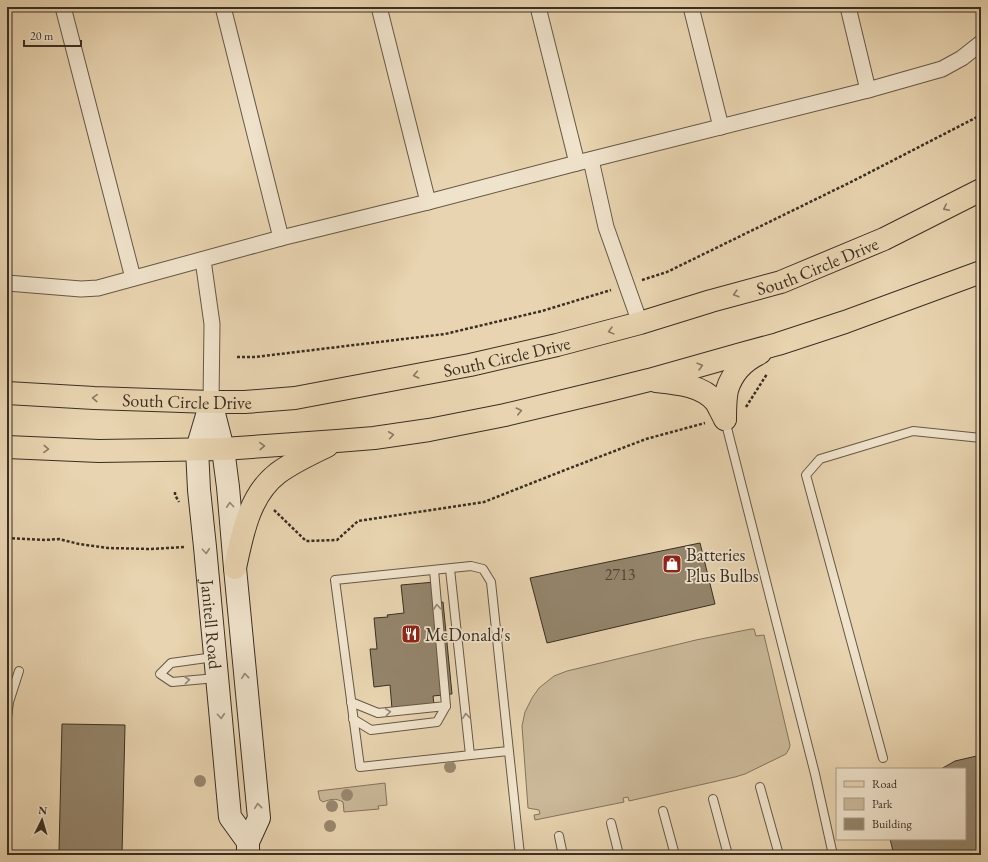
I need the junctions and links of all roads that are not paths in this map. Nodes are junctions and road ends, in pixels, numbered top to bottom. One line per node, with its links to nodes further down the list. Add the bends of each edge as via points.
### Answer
1 (63, 7): 16 (street)
2 (223, 7): 13 (street)
3 (379, 7): 12 (street)
4 (538, 7): 10 (street)
5 (691, 7): 9 (street)
6 (848, 7): 8 (street)
7 (981, 43): 8 (street, via 962,58 942,68)
8 (868, 90): 9 (street)
9 (721, 127): 10 (street)
10 (584, 161): 12 (street); 18 (street)
11 (981, 190): 18 (main road, South Circle Drive, one-way to 18, via 884,239 781,282)
12 (428, 202): 13 (street)
13 (281, 238): 14 (street)
14 (203, 260): 16 (street); 22 (street, Janitell Road, via 212,324)
15 (981, 272): 19 (main road)
16 (133, 278): 17 (street, via 98,288 81,289)
17 (7, 283)
18 (640, 323): 22 (main road, South Circle Drive, one-way to 22, via 470,364 295,398)
19 (778, 344): 20 (main road, one-way to 19); 23 (main road, via 741,366 727,390)
20 (649, 380): 23 (main road, via 678,384 707,394 716,402); 25 (main road, one-way to 20, via 429,430 505,415)
21 (7, 393): 22 (main road, South Circle Drive, one-way to 21)
22 (211, 402): 27 (street, Janitell Road); 28 (street, Janitell Road)
23 (716, 421): 53 (lane, via 815,774)
24 (981, 438): 40 (lane, via 914,431 820,459 806,475)
25 (337, 441): 27 (main road, one-way to 25); 29 (main road, via 293,463 265,485 250,512)
26 (7, 447): 28 (main road, one-way to 28, via 99,451)
27 (223, 449): 28 (main road); 29 (street, Janitell Road, one-way to 27)
28 (197, 450): 32 (street, Janitell Road, one-way to 32)
29 (235, 568): 46 (street, Janitell Road, one-way to 29, via 259,818)
30 (450, 569): 31 (lane); 38 (lane, via 471,566 483,569 491,582); 39 (lane, one-way to 30)
31 (434, 570): 34 (lane, via 335,580); 35 (lane, one-way to 31)
32 (216, 667): 32 (lane, one-way to 32, via 171,663 160,674 172,682); 46 (street, Janitell Road, one-way to 46, via 230,817)
33 (19, 671): 36 (lane)
34 (351, 702): 35 (lane, one-way to 35, via 378,713); 37 (lane)
35 (446, 706): 37 (lane, via 437,722 371,730)
36 (7, 716)
37 (353, 719): 39 (lane, via 360,767)
38 (508, 751): 39 (lane); 47 (lane)
39 (470, 755)
40 (884, 758)
41 (760, 787): 52 (lane)
42 (713, 798): 51 (lane)
43 (662, 811): 50 (lane)
44 (611, 823): 49 (lane)
45 (559, 836): 48 (lane)
46 (248, 849)
47 (520, 855)
48 (563, 855)
49 (619, 855)
50 (675, 855)
51 (728, 855)
52 (779, 855)
53 (833, 855)

